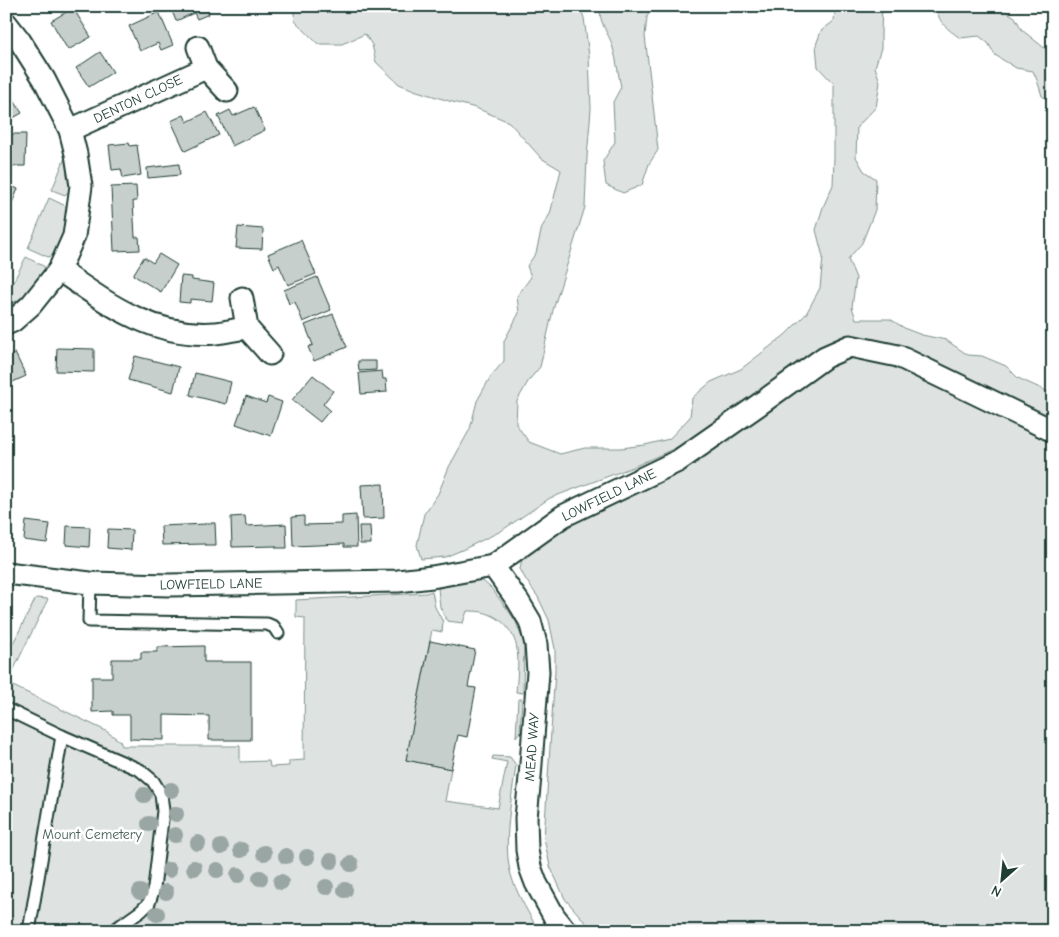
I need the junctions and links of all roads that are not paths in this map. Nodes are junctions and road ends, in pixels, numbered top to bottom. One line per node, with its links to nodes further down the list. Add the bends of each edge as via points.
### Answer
1 (6, 23): 5 (street, via 44,79)
2 (198, 46): 3 (street)
3 (206, 68): 4 (street); 5 (street, DENTON CLOSE)
4 (227, 91)
5 (70, 130): 6 (street, via 81,186 74,236)
6 (59, 270): 8 (street, via 32,305); 9 (street, via 116,308 142,321 194,333)
7 (242, 298): 9 (street)
8 (6, 324)
9 (247, 328): 10 (street)
10 (270, 354)
11 (1053, 431): 12 (street, LOWFIELD LANE, via 898,356 850,346 825,357 678,462 563,516)
12 (493, 566): 14 (street, LOWFIELD LANE, via 393,581 169,585); 20 (street, MEAD WAY, via 530,622 536,644 538,672 526,818 527,850 536,883)
13 (6, 574): 14 (street, LOWFIELD LANE)
14 (90, 583): 15 (lane, via 89,621 267,624)
15 (278, 633)
16 (6, 709): 17 (lane)
17 (62, 736): 18 (lane); 19 (lane, via 140,770 153,780 161,794 163,811 154,888 149,903)
18 (29, 931)
19 (113, 931)
20 (566, 931)

